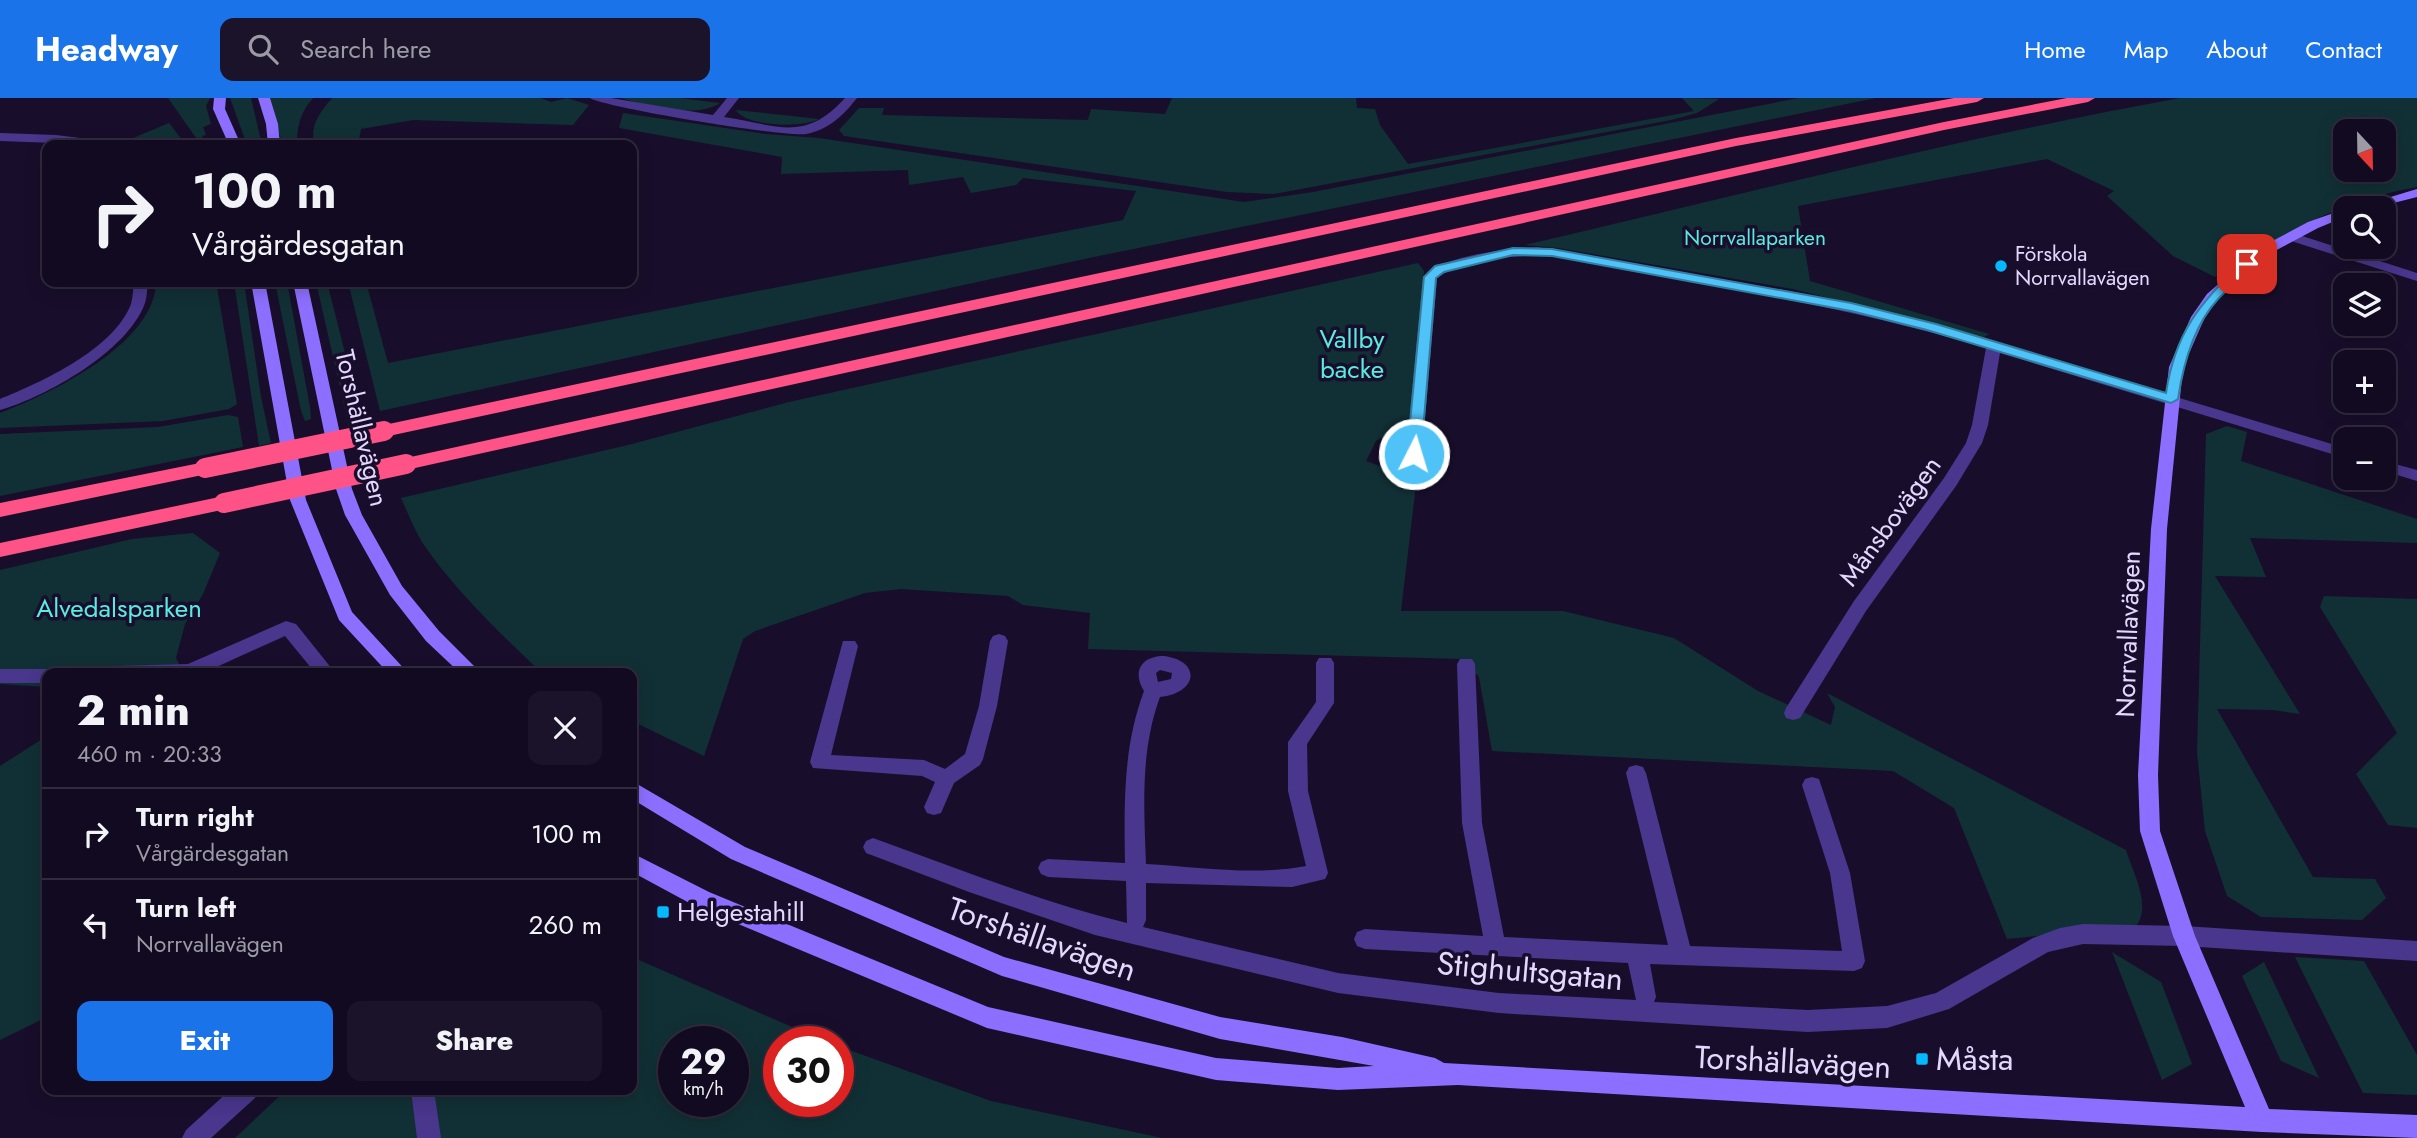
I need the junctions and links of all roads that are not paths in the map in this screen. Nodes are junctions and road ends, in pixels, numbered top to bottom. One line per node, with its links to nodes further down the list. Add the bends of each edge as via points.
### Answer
1 (220, 98): 11 (main road, via 219,109)
2 (264, 98): 12 (main road)
3 (596, 98): 8 (street)
4 (733, 98): 8 (street)
5 (851, 98): 8 (street, via 828,123 807,131)
6 (1977, 98): 28 (highway, bridge, via 1737,142)
7 (2088, 98): 29 (highway, bridge)
8 (716, 120)
9 (0, 137): 10 (street)
10 (64, 140)
11 (232, 140)
12 (274, 140)
13 (2417, 193): 14 (main road)
14 (2396, 199)
15 (2333, 218): 16 (main road, Norrvallavägen)
16 (2293, 237): 17 (street); 22 (main road, Norrvallavägen, via 2266,250 2212,298 2187,339)
17 (2417, 276)
18 (142, 287): 23 (street, via 129,319 103,347 63,375)
19 (259, 287): 36 (main road, via 298,500 345,615)
20 (301, 287): 37 (main road, Torshällavägen, via 354,522 403,599 446,652)
21 (1994, 345): 22 (street); 25 (street, via 1800,297 1552,252 1513,251 1440,269 1430,277); 41 (street, Månsbovägen, via 1974,443 1860,606)
22 (2171, 399): 24 (street); 52 (main road, Norrvallavägen, via 2159,529 2149,808 2150,831)
23 (0, 405)
24 (2333, 449)
25 (1414, 454)
26 (2396, 470): 27 (street)
27 (2417, 476)
28 (0, 510)
29 (0, 550)
30 (999, 640): 43 (street, via 973,759)
31 (849, 646): 43 (street, via 820,762 924,768)
32 (1325, 663): 50 (street, via 1325,703 1297,742 1298,791 1318,873 1292,878 1227,878)
33 (1466, 664): 54 (street, via 1472,823)
34 (197, 668): 35 (street, via 286,628)
35 (322, 668)
36 (394, 668)
37 (466, 668)
38 (0, 676): 39 (street)
39 (42, 677)
40 (1153, 690): 50 (street, via 1143,710 1134,782)
41 (1793, 713)
42 (1636, 773): 57 (street)
43 (946, 778): 46 (street)
44 (1812, 785): 57 (street, via 1840,873 1854,961)
45 (637, 792): 59 (main road, Torshällavägen, via 738,853 1002,966 1220,1028 1342,1048)
46 (934, 807)
47 (873, 847): 52 (street, Stighultsgatan, via 1095,925 1149,939 1338,983 1499,1003 1808,1021 1887,1017 1941,1002 2060,937 2099,933)
48 (637, 865): 59 (main road, Torshällavägen, via 702,898 987,1017 1216,1069 1338,1079)
49 (1048, 868): 50 (street)
50 (1138, 873): 51 (street)
51 (1136, 920)
52 (2183, 936): 55 (street, Stighultsgatan); 63 (main road, Norrvallavägen)
53 (1364, 939): 54 (street)
54 (1495, 944): 56 (street)
55 (2417, 951)
56 (1637, 954): 57 (street); 58 (street)
57 (1681, 954)
58 (1645, 997)
59 (1458, 1074): 63 (main road, Torshällavägen)
60 (241, 1095): 64 (street)
61 (423, 1095): 65 (street)
62 (2417, 1127): 63 (main road, Torshällavägen)
63 (2266, 1129)
64 (194, 1138)
65 (429, 1138)

